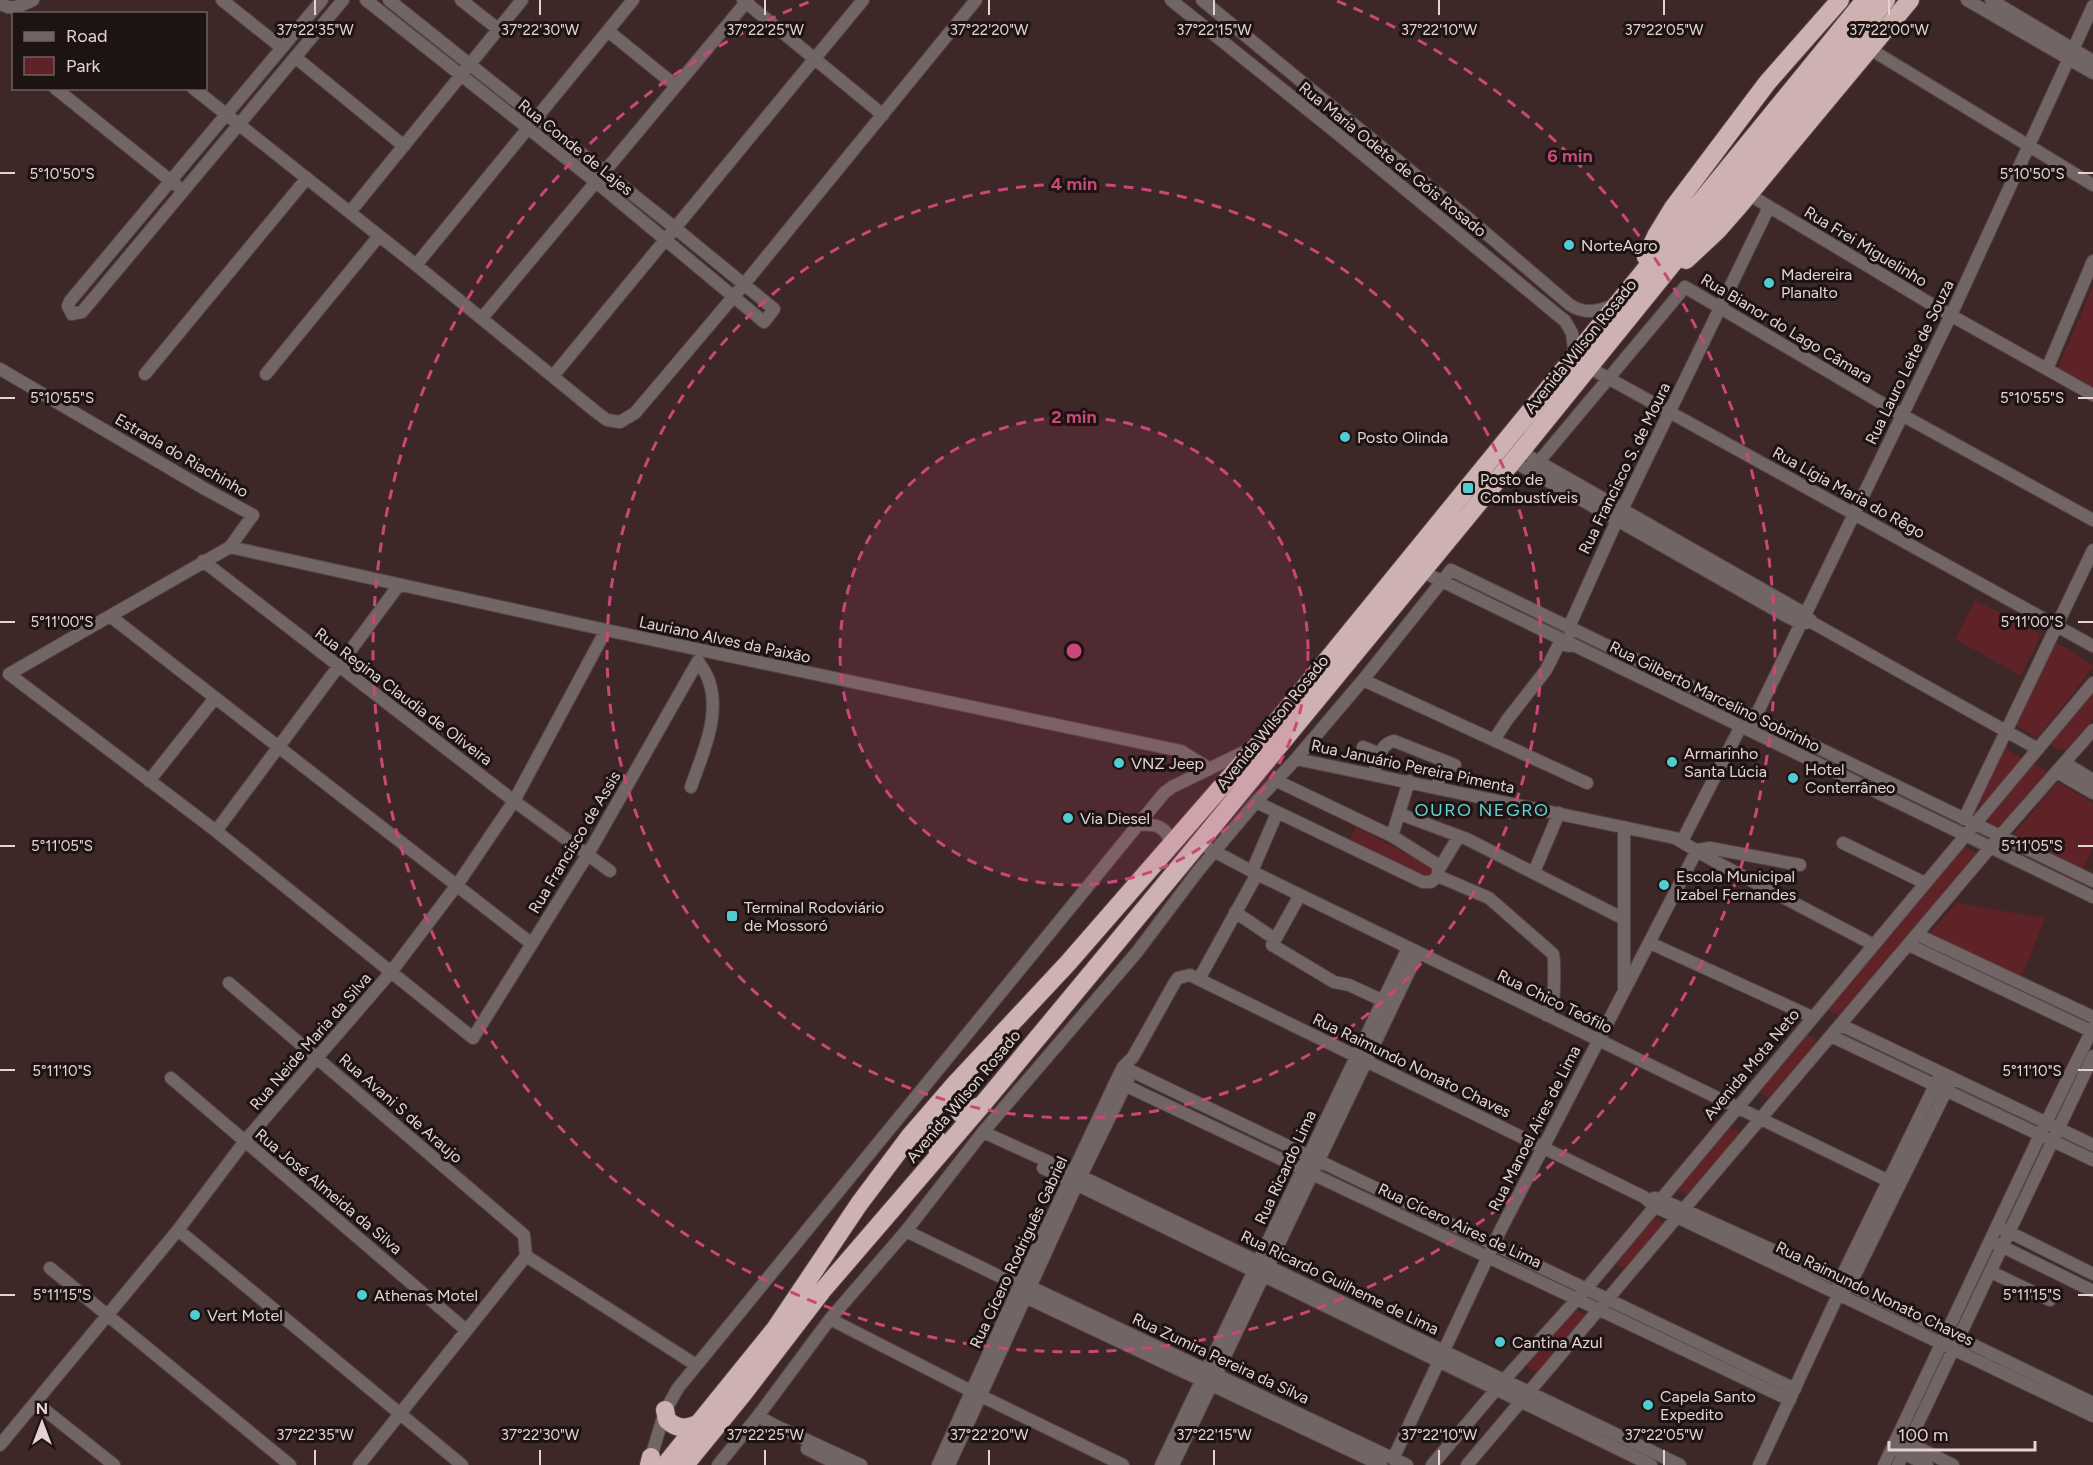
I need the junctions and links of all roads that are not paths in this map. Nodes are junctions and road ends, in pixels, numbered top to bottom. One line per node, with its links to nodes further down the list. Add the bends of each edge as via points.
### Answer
1 (33, 0): 21 (street, via 16,8)
2 (222, 0): 25 (street)
3 (322, 0): 25 (street)
4 (343, 0): 28 (street)
5 (366, 0): 33 (street, Rua Conde de Lajes)
6 (389, 0): 31 (street, Rua Conde de Lajes)
7 (461, 0): 23 (street)
8 (522, 0): 23 (street)
9 (633, 0): 24 (street)
10 (863, 0): 29 (street)
11 (976, 0): 38 (street)
12 (1171, 0): 42 (street, Rua Maria Odete de Góis Rosado)
13 (1202, 0): 43 (street, Rua Maria Odete de Góis Rosado)
14 (1840, 0): 64 (highway, via 1767,83 1673,208 1656,236)
15 (1865, 0): 60 (highway, Avenida Wilson Rosado)
16 (1886, 0): 60 (highway, Avenida Wilson Rosado)
17 (1910, 0): 26 (highway)
18 (1967, 0): 27 (street)
19 (1991, 0): 27 (street)
20 (746, 1): 29 (street); 34 (street)
21 (0, 3)
22 (2093, 6): 27 (street, Rua Lauro Leite de Souza)
23 (498, 29): 31 (street)
24 (608, 31): 34 (street); 39 (street)
25 (282, 48): 37 (street)
26 (1870, 49): 45 (street); 53 (highway)
27 (2071, 54): 30 (street); 32 (street); 45 (street, Rua Lauro Leite de Souza)
28 (295, 57): 40 (street); 44 (street)
29 (815, 59): 38 (street); 57 (street)
30 (2093, 61)
31 (470, 64): 33 (street); 39 (street, Rua Conde de Lajes)
32 (2093, 74)
33 (461, 75): 41 (street, Rua Conde de Lajes); 44 (street)
34 (676, 86): 46 (street)
35 (57, 90): 48 (street)
36 (195, 90): 37 (street)
37 (226, 115): 40 (street); 48 (street)
38 (883, 115): 63 (street)
39 (537, 118): 41 (street); 46 (street, Rua Conde de Lajes)
40 (239, 124): 47 (street); 52 (street)
41 (528, 129): 49 (street, Rua Conde de Lajes); 62 (street)
42 (1338, 134): 43 (street, via 1325,117 1329,111); 51 (street, Rua Maria Odete de Góis Rosado)
43 (1371, 138): 54 (street, Rua Maria Odete de Góis Rosado)
44 (404, 146): 56 (street)
45 (2029, 146): 50 (street); 68 (street, Rua Lauro Leite de Souza)
46 (605, 172): 49 (street); 57 (street, Rua Conde de Lajes)
47 (307, 178): 56 (street); 73 (street)
48 (170, 181): 52 (street); 52 (street, via 70,301 72,314 82,312)
49 (596, 182): 59 (street, Rua Conde de Lajes); 69 (street)
50 (2093, 185)
51 (1404, 189): 54 (street, via 1461,228 1466,221); 70 (street, Rua Maria Odete de Góis Rosado, via 1565,321)
52 (183, 191)
53 (1748, 194): 55 (street, Rua Frei Miguelinho); 64 (highway, via 1717,231)
54 (1451, 204): 66 (street, Rua Maria Odete de Góis Rosado, via 1575,308 1593,312)
55 (1769, 207): 67 (street, Rua Francisco S. de Moura); 68 (street, Rua Frei Miguelinho)
56 (350, 212): 58 (street)
57 (675, 228): 59 (street); 63 (street, Rua Conde de Lajes)
58 (379, 236): 62 (street); 74 (street)
59 (664, 240): 65 (street, Rua Conde de Lajes); 75 (street)
60 (1674, 247): 64 (highway, Avenida Wilson Rosado)
61 (2093, 261): 72 (street)
62 (417, 265): 69 (street)
63 (744, 285): 65 (street); 65 (street, Rua Conde de Lajes, via 774,309 764,321)
64 (1640, 289): 66 (highway, Avenida Wilson Rosado); 70 (highway, Avenida Wilson Rosado)
65 (734, 297): 75 (street, via 625,420 607,420)
66 (1618, 303): 70 (highway, Avenida Wilson Rosado)
67 (1721, 306): 76 (street, Rua Bianor do Lago Câmara, via 1685,287); 78 (street, Rua Francisco S. de Moura); 79 (street, Rua Bianor do Lago Câmara)
68 (1951, 315): 72 (street, Rua Frei Miguelinho); 79 (street, Rua Lauro Leite de Souza)
69 (482, 318): 75 (street)
70 (1581, 362): 76 (street, Rua Lígia Maria do Rêgo); 80 (highway, Avenida Wilson Rosado); 109 (highway, Avenida Wilson Rosado)
71 (0, 369): 85 (street, Estrada do Riachinho, via 254,515)
72 (2047, 369): 77 (street, Rua Frei Miguelinho)
73 (145, 374)
74 (266, 374)
75 (553, 376)
76 (1608, 378): 78 (street, Rua Lígia Maria do Rêgo); 81 (street)
77 (2093, 395)
78 (1669, 412): 82 (street, Rua Lígia Maria do Rêgo); 83 (street, Rua Francisco S. de Moura)
79 (1902, 415): 82 (street, Rua Lauro Leite de Souza); 84 (street, Rua Bianor do Lago Câmara)
80 (1517, 456): 81 (street); 88 (highway, Avenida Wilson Rosado)
81 (1534, 466): 83 (street)
82 (1854, 513): 92 (street, Rua Lauro Leite de Souza); 93 (street, Rua Lígia Maria do Rêgo)
83 (1619, 515): 92 (street); 94 (street, Rua Francisco S. de Moura)
84 (2093, 520)
85 (230, 547): 87 (street); 90 (street, Lauriano Alves da Paixão)
86 (2093, 550): 93 (street)
87 (203, 561): 91 (street); 98 (street, Rua Regina Claudia de Oliveira)
88 (1421, 571): 89 (street, Rua Gilberto Marcelino Sobrinho); 142 (highway, Avenida Wilson Rosado)
89 (1442, 581): 94 (street, Rua Gilberto Marcelino Sobrinho, via 1451,570); 96 (street, Rua Gilberto Marcelino Sobrinho); 99 (street)
90 (399, 585): 95 (street, Lauriano Alves da Paixão); 98 (street)
91 (110, 616): 102 (street); 119 (street, via 9,674)
92 (1802, 618): 104 (street, Rua Lauro Leite de Souza); 107 (street)
93 (2056, 626): 97 (street, Rua Lígia Maria do Rêgo); 107 (street)
94 (1569, 627): 96 (street); 101 (street, Rua Gilberto Marcelino Sobrinho)
95 (606, 630): 116 (street, Lauriano Alves da Paixão, via 1180,751); 126 (street, Rua Neide Maria da Silva)
96 (1576, 646): 103 (street, Rua Gilberto Marcelino Sobrinho); 108 (street, via 1559,644 1546,670)
97 (2093, 646)
98 (338, 667): 110 (street); 126 (street, Rua Regina Claudia de Oliveira)
99 (1364, 680): 108 (street); 114 (street)
100 (2093, 683): 112 (street, Avenida Mota Neto)
101 (1693, 687): 103 (street); 104 (street, Rua Gilberto Marcelino Sobrinho)
102 (215, 698): 110 (street); 119 (street)
103 (1686, 699): 105 (street, Rua Gilberto Marcelino Sobrinho)
104 (1755, 717): 105 (street, Rua Lauro Leite de Souza); 131 (street, Rua Gilberto Marcelino Sobrinho)
105 (1745, 728): 135 (street, Rua Gilberto Marcelino Sobrinho); 139 (street, Rua Lauro Leite de Souza)
106 (2093, 730): 115 (street)
107 (2006, 731): 112 (street); 131 (street)
108 (1494, 740): 122 (street)
109 (1257, 746): 116 (street); 141 (highway, Avenida Wilson Rosado)
110 (279, 747): 134 (street); 153 (street)
111 (1363, 747): 113 (street)
112 (2038, 749): 131 (street, Avenida Mota Neto)
113 (1380, 754): 117 (street); 124 (street, via 1386,743 1394,741 1449,763)
114 (1296, 759): 117 (street, Rua Januário Pereira Pimenta); 120 (street)
115 (2061, 768): 118 (street); 125 (street); 138 (street)
116 (1209, 769): 132 (street, via 1172,786)
117 (1374, 774): 121 (street, Rua Januário Pereira Pimenta)
118 (2093, 780)
119 (149, 781): 134 (street)
120 (1277, 781): 127 (street); 136 (street)
121 (1409, 781): 124 (street, Rua Januário Pereira Pimenta); 130 (street)
122 (1587, 783)
123 (691, 787): 145 (street, Rua Francisco de Assis, via 710,729 714,702 709,679 698,661)
124 (1437, 787): 129 (street, Rua Januário Pereira Pimenta)
125 (2093, 793)
126 (514, 801): 145 (street, Rua Regina Claudia de Oliveira); 153 (street, Rua Neide Maria da Silva)
127 (1256, 802): 128 (street); 142 (street)
128 (1278, 813): 148 (street, via 1423,882 1431,882); 150 (street)
129 (1559, 813): 133 (street, Rua Januário Pereira Pimenta); 149 (street)
130 (1400, 814): 136 (street); 137 (street)
131 (1969, 821): 135 (street, Avenida Mota Neto); 138 (street, Rua Gilberto Marcelino Sobrinho)
132 (1138, 825): 141 (street, via 1148,824 1166,831); 234 (street)
133 (1624, 826): 139 (street, Rua Januário Pereira Pimenta); 157 (street)
134 (216, 831): 164 (street)
135 (1965, 835): 143 (street, Rua Gilberto Marcelino Sobrinho); 152 (street, Avenida Mota Neto)
136 (1392, 836): 148 (street, via 1430,859)
137 (1459, 836): 148 (street); 149 (street)
138 (2000, 836): 143 (street); 151 (street, Rua Gilberto Marcelino Sobrinho)
139 (1682, 841): 144 (street, Rua Januário Pereira Pimenta)
140 (1843, 843): 152 (street)
141 (1170, 847): 183 (highway, Avenida Wilson Rosado)
142 (1206, 848): 150 (street, Rua Chico Teófilo); 185 (highway, Avenida Wilson Rosado); 190 (street, via 1137,952)
143 (1992, 848): 155 (street, Rua Gilberto Marcelino Sobrinho); 159 (street)
144 (1697, 850): 146 (street, via 1710,848); 160 (street, Rua Manoel Aires de Lima); 162 (street, Rua Januário Pereira Pimenta)
145 (588, 854): 147 (street, Rua Regina Claudia de Oliveira); 161 (street, Rua Francisco de Assis)
146 (1800, 864)
147 (610, 871)
148 (1439, 872): 169 (street, via 1489,898 1553,954 1554,997)
149 (1534, 872): 157 (street)
150 (1255, 873): 154 (street, Rua Chico Teófilo); 156 (street)
151 (2093, 882)
152 (1925, 883): 162 (street, Avenida Mota Neto)
153 (457, 885): 161 (street); 164 (street, Rua Neide Maria da Silva)
154 (1299, 895): 158 (street); 163 (street, Rua Chico Teófilo)
155 (2093, 897)
156 (1235, 912): 158 (street); 165 (street)
157 (1624, 919): 167 (street)
158 (1275, 939): 168 (street, via 1272,945 1334,982)
159 (1914, 940): 171 (street); 172 (street); 173 (street)
160 (1650, 943): 167 (street, Rua Manoel Aires de Lima); 170 (street)
161 (532, 944): 164 (street, Rua Francisco de Assis, via 473,1038)
162 (1875, 945): 170 (street, Avenida Mota Neto)
163 (1413, 950): 168 (street, Rua Ricardo Lima); 169 (street, Rua Chico Teófilo)
164 (391, 972): 177 (street, Rua Neide Maria da Silva)
165 (1199, 979): 178 (street, Rua Raimundo Nonato Chaves); 179 (street, Rua Cícero Rodriguês Gabriel, via 1190,975 1178,978)
166 (229, 983): 177 (street, Rua Avani S de Araujo)
167 (1624, 992): 175 (street, Rua Manoel Aires de Lima)
168 (1388, 1003): 178 (street, Rua Ricardo Lima)
169 (1546, 1014): 175 (street, Rua Chico Teófilo)
170 (1812, 1017): 186 (street, Avenida Mota Neto)
171 (2093, 1017)
172 (1841, 1024): 174 (street); 180 (street)
173 (2092, 1031): 188 (street)
174 (1831, 1036): 184 (street); 187 (street)
175 (1598, 1040): 186 (street, Rua Chico Teófilo); 196 (street, Rua Manoel Aires de Lima)
176 (2093, 1056): 189 (street)
177 (318, 1058): 193 (street, Rua Neide Maria da Silva); 212 (street, Rua Avani S de Araujo, via 524,1235)
178 (1362, 1059): 196 (street, Rua Raimundo Nonato Chaves); 198 (street, Rua Ricardo Lima)
179 (1128, 1069): 182 (street, Rua Cícero Rodriguês Gabriel); 198 (street, Rua Cícero Aires de Lima)
180 (1946, 1076): 184 (street); 188 (street)
181 (171, 1078): 193 (street, Rua José Almeida da Silva)
182 (1120, 1083): 200 (street, Rua Cícero Aires de Lima); 201 (street, Rua Cícero Rodriguês Gabriel)
183 (955, 1084): 185 (highway, via 954,1104 960,1113); 191 (highway, Avenida Wilson Rosado)
184 (1941, 1088): 192 (street); 202 (street)
185 (982, 1105): 197 (highway, Avenida Wilson Rosado)
186 (1736, 1107): 187 (street, Rua Chico Teófilo); 203 (street, Avenida Mota Neto)
187 (1760, 1119): 202 (street, Rua Chico Teófilo); 204 (street)
188 (2046, 1122): 189 (street); 192 (street)
189 (2059, 1128): 194 (street); 195 (street)
190 (981, 1135): 201 (street, Rua Ricardo Guilheme de Lima); 207 (street)
191 (910, 1136): 197 (highway, via 933,1132); 248 (highway, Avenida Wilson Rosado, via 775,1329)
192 (2040, 1136): 194 (street); 205 (street)
193 (245, 1141): 206 (street, Rua Neide Maria da Silva); 228 (street, Rua José Almeida da Silva)
194 (2053, 1141): 199 (street); 208 (street)
195 (2093, 1145)
196 (1543, 1148): 203 (street, Rua Raimundo Nonato Chaves); 210 (street, Rua Manoel Aires de Lima)
197 (938, 1155): 259 (highway, Avenida Wilson Rosado, via 822,1291)
198 (1314, 1159): 200 (street, Rua Ricardo Lima); 210 (street, Rua Cícero Aires de Lima)
199 (2093, 1160)
200 (1307, 1172): 213 (street, Rua Cícero Aires de Lima); 215 (street, Rua Ricardo Lima)
201 (1075, 1178): 215 (street, Rua Ricardo Guilheme de Lima); 219 (street, Rua Cícero Rodriguês Gabriel)
202 (1894, 1184): 218 (street)
203 (1657, 1202): 204 (street, Rua Raimundo Nonato Chaves); 220 (street, Avenida Mota Neto)
204 (1680, 1214): 218 (street, Rua Raimundo Nonato Chaves); 223 (street)
205 (1997, 1227): 208 (street); 209 (street)
206 (178, 1230): 226 (street, Rua Neide Maria da Silva); 245 (street)
207 (906, 1231): 219 (street, Rua Zumira Pereira da Silva); 227 (street)
208 (2010, 1233): 211 (street); 217 (street)
209 (1990, 1240): 211 (street); 230 (street)
210 (1494, 1245): 213 (street, Rua Manoel Aires de Lima); 220 (street, Rua Cícero Aires de Lima)
211 (2003, 1247): 216 (street); 221 (street)
212 (526, 1256): 228 (street); 234 (street)
213 (1488, 1257): 222 (street, Rua Cícero Aires de Lima); 233 (street, Rua Manoel Aires de Lima)
214 (50, 1268): 226 (street)
215 (1261, 1269): 233 (street, Rua Ricardo Guilheme de Lima); 235 (street, Rua Ricardo Lima)
216 (1991, 1272): 224 (street); 231 (street)
217 (2093, 1274)
218 (1843, 1286): 230 (street, Rua Raimundo Nonato Chaves); 240 (street)
219 (1021, 1288): 235 (street, Rua Zumira Pereira da Silva); 239 (street, Rua Cícero Rodriguês Gabriel)
220 (1586, 1289): 222 (street, Avenida Mota Neto); 223 (street, Rua Cícero Aires de Lima)
221 (2093, 1292)
222 (1577, 1299): 225 (street, Rua Cícero Aires de Lima); 236 (street, Avenida Mota Neto)
223 (1608, 1299): 225 (street); 229 (street, Rua Cícero Aires de Lima)
224 (2050, 1300)
225 (1599, 1310): 232 (street, Rua Cícero Aires de Lima); 238 (street)
226 (108, 1316): 242 (street, Rua Neide Maria da Silva); 256 (street)
227 (830, 1319): 239 (street); 247 (street)
228 (466, 1329): 245 (street)
229 (1690, 1338): 232 (street); 240 (street, Rua Cícero Aires de Lima)
230 (1944, 1338): 231 (street, Rua Raimundo Nonato Chaves); 250 (street)
231 (1957, 1343): 243 (street, Rua Raimundo Nonato Chaves); 246 (street, Rua Raimundo Nonato Chaves); 250 (street)
232 (1683, 1350): 240 (street, Rua Cícero Aires de Lima)
233 (1442, 1356): 236 (street, Rua Ricardo Guilheme de Lima); 237 (street, Rua Ricardo Guilheme de Lima); 252 (street, Rua Manoel Aires de Lima)
234 (696, 1365): 244 (street)
235 (1209, 1377): 252 (street, Rua Zumira Pereira da Silva); 266 (street, Rua Ricardo Lima); 267 (street, Rua Ricardo Lima); 268 (street, Rua Zumira Pereira da Silva)
236 (1505, 1379): 237 (street, Avenida Mota Neto); 238 (street, Rua Ricardo Guilheme de Lima)
237 (1496, 1389): 241 (street, Rua Ricardo Guilheme de Lima); 270 (street, Avenida Mota Neto)
238 (1530, 1391): 241 (street); 251 (street, Rua Ricardo Guilheme de Lima)
239 (976, 1394): 263 (street, Rua Cícero Rodriguês Gabriel); 264 (street, Rua Cícero Rodriguês Gabriel); 265 (street)
240 (1792, 1394): 272 (street)
241 (1521, 1401): 251 (street, Rua Ricardo Guilheme de Lima); 271 (street)
242 (36, 1403): 249 (street, Rua Neide Maria da Silva); 255 (street)
243 (2093, 1403)
244 (665, 1410): 248 (highway, via 667,1420 677,1427 690,1428); 253 (street)
245 (401, 1414): 257 (street); 258 (street)
246 (2093, 1416)
247 (755, 1419): 260 (street); 261 (street); 262 (street)
248 (700, 1423): 253 (highway, Avenida Wilson Rosado)
249 (0, 1445)
250 (1900, 1449): 273 (street); 274 (street); 275 (street)
251 (1639, 1458): 254 (street, Rua Ricardo Guilheme de Lima)
252 (1393, 1459): 269 (street, Rua Zumira Pereira da Silva)
253 (652, 1463)
254 (1672, 1463)
255 (114, 1465)
256 (290, 1465)
257 (359, 1465)
258 (462, 1465)
259 (685, 1465)
260 (718, 1465)
261 (839, 1465)
262 (861, 1465)
263 (938, 1465)
264 (950, 1465)
265 (1123, 1465)
266 (1161, 1465)
267 (1173, 1465)
268 (1381, 1465)
269 (1407, 1465)
270 (1432, 1465)
271 (1467, 1465)
272 (1759, 1465)
273 (1884, 1465)
274 (1927, 1465)
275 (1953, 1465)

